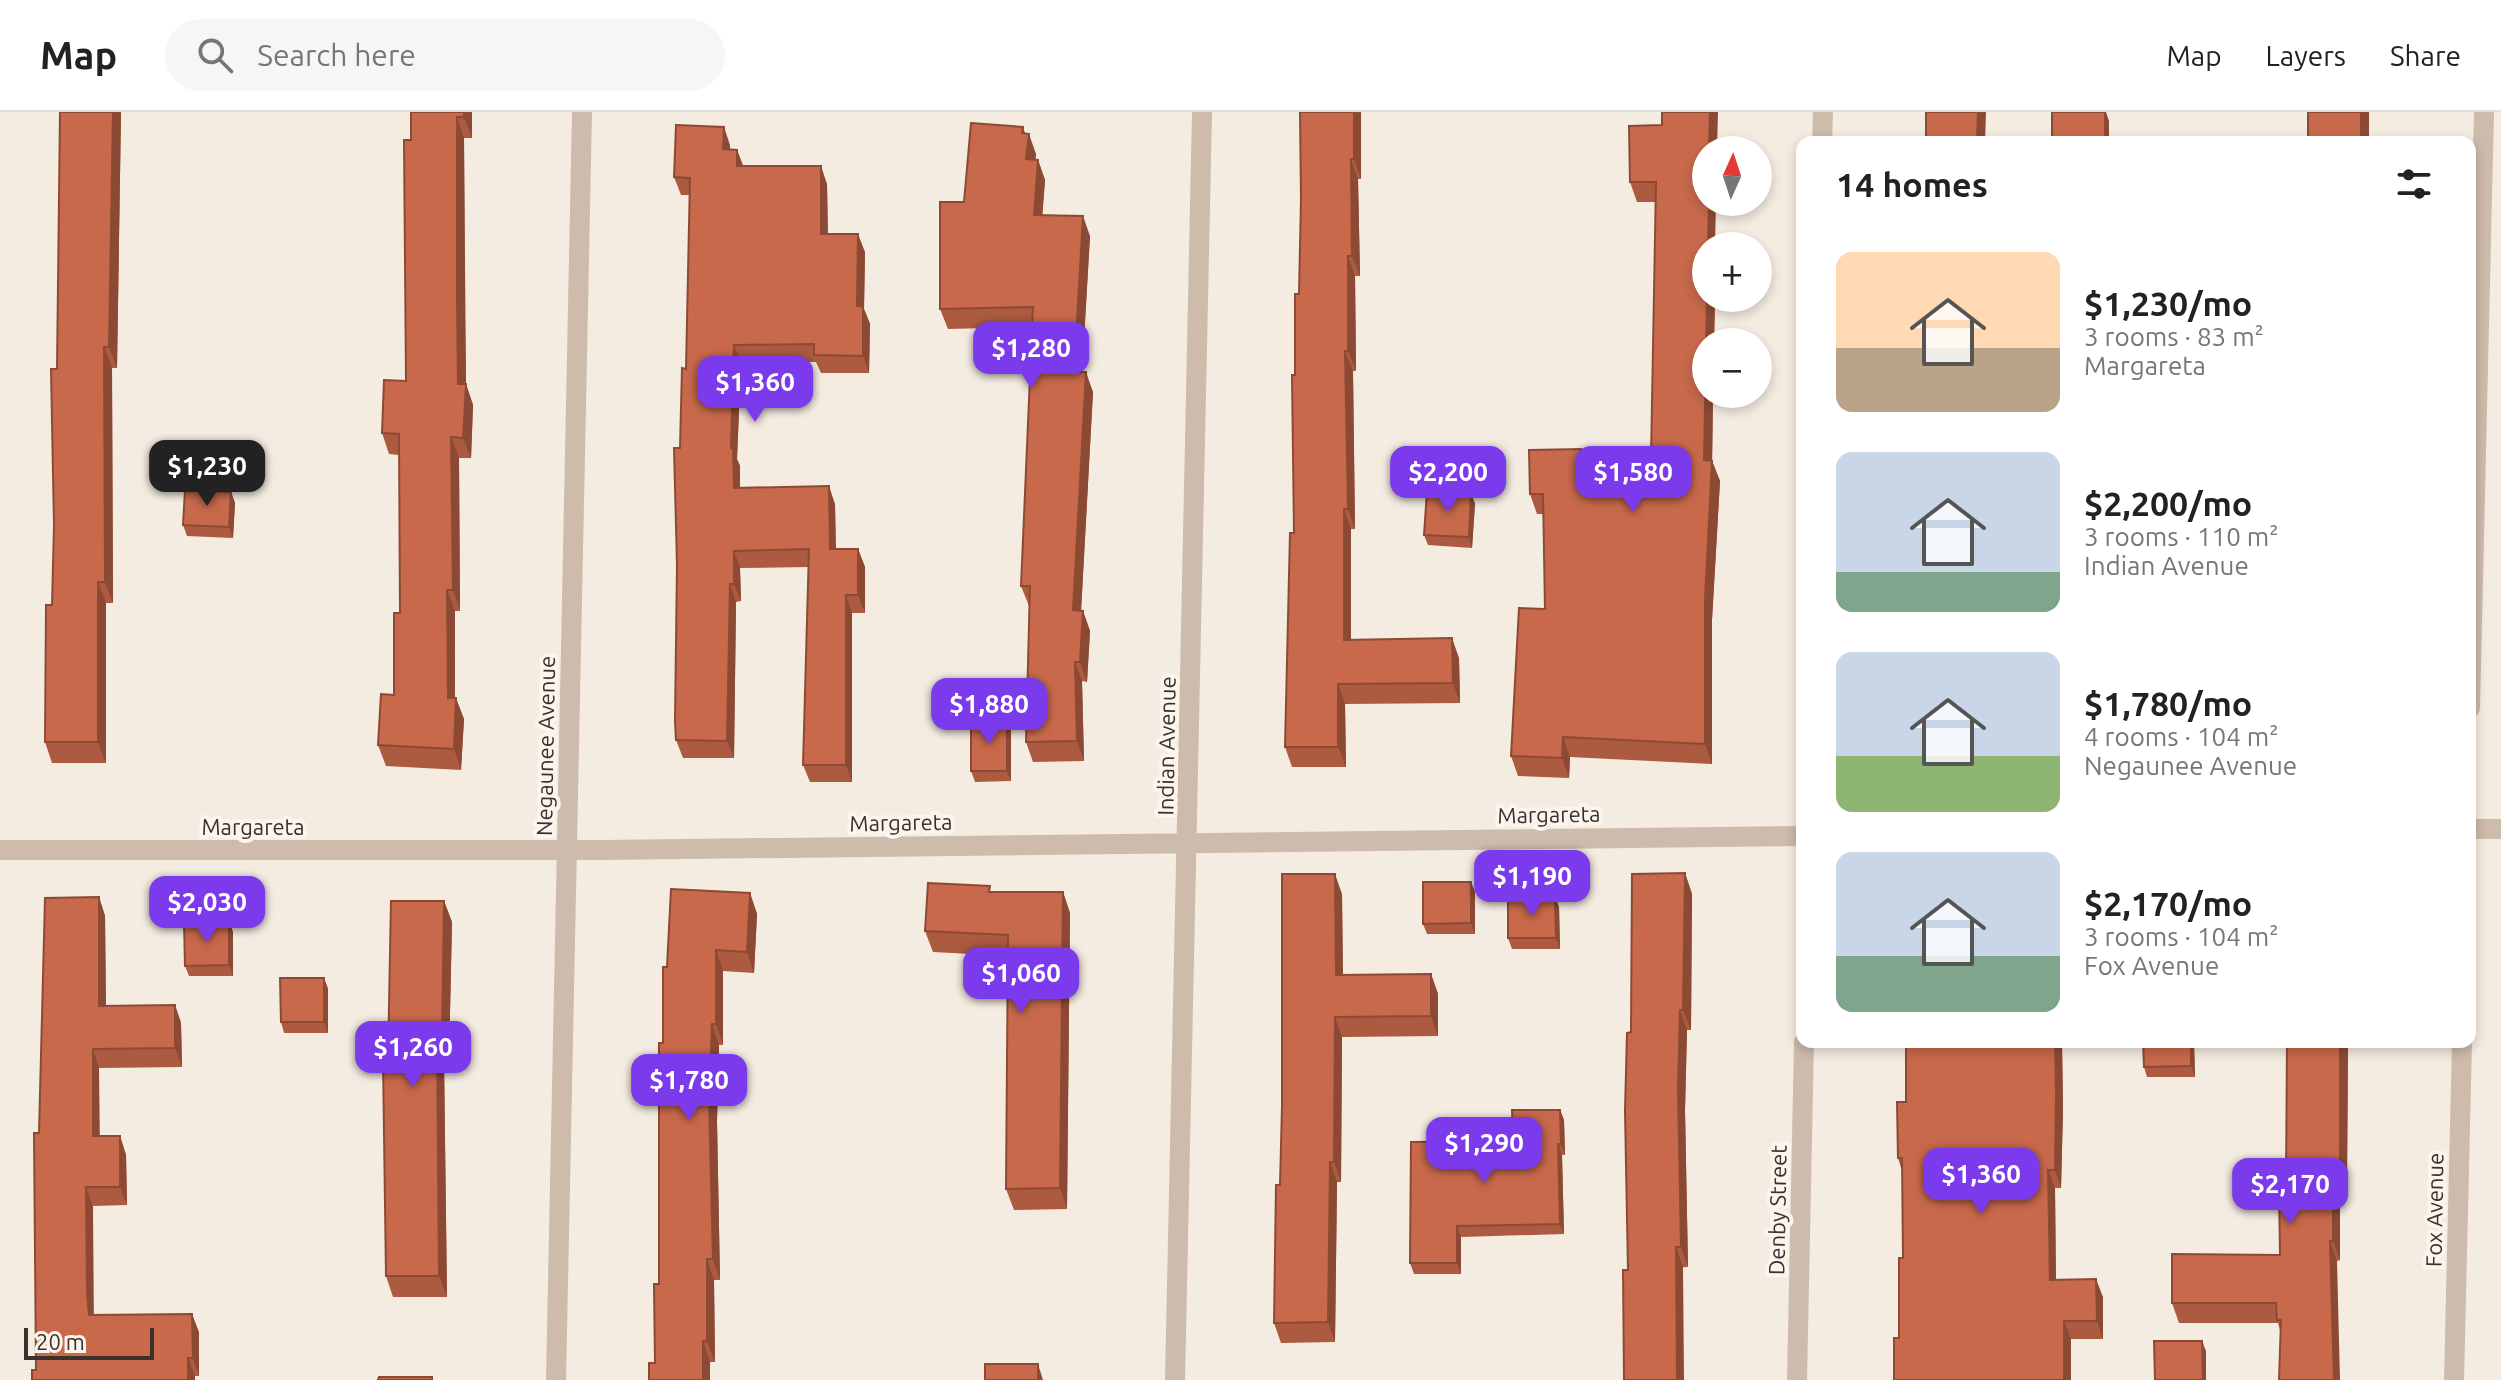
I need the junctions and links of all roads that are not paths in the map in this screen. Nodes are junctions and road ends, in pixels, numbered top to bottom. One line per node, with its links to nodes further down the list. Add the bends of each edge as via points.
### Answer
1 (582, 112): 12 (street, Negaunee Avenue)
2 (1202, 112): 10 (street, Indian Avenue)
3 (1823, 112): 5 (street)
4 (2484, 112): 6 (street)
5 (1822, 136)
6 (2476, 453)
7 (2476, 829): 8 (street)
8 (2501, 829)
9 (1796, 836): 10 (street, Margareta)
10 (1188, 842): 12 (street, Margareta); 16 (street, Indian Avenue)
11 (0, 850): 12 (street, Margareta)
12 (567, 850): 15 (street, Negaunee Avenue)
13 (1804, 1048): 17 (street, Denby Street)
14 (2462, 1048): 18 (street, Fox Avenue)
15 (556, 1380)
16 (1175, 1380)
17 (1797, 1380)
18 (2454, 1380)

